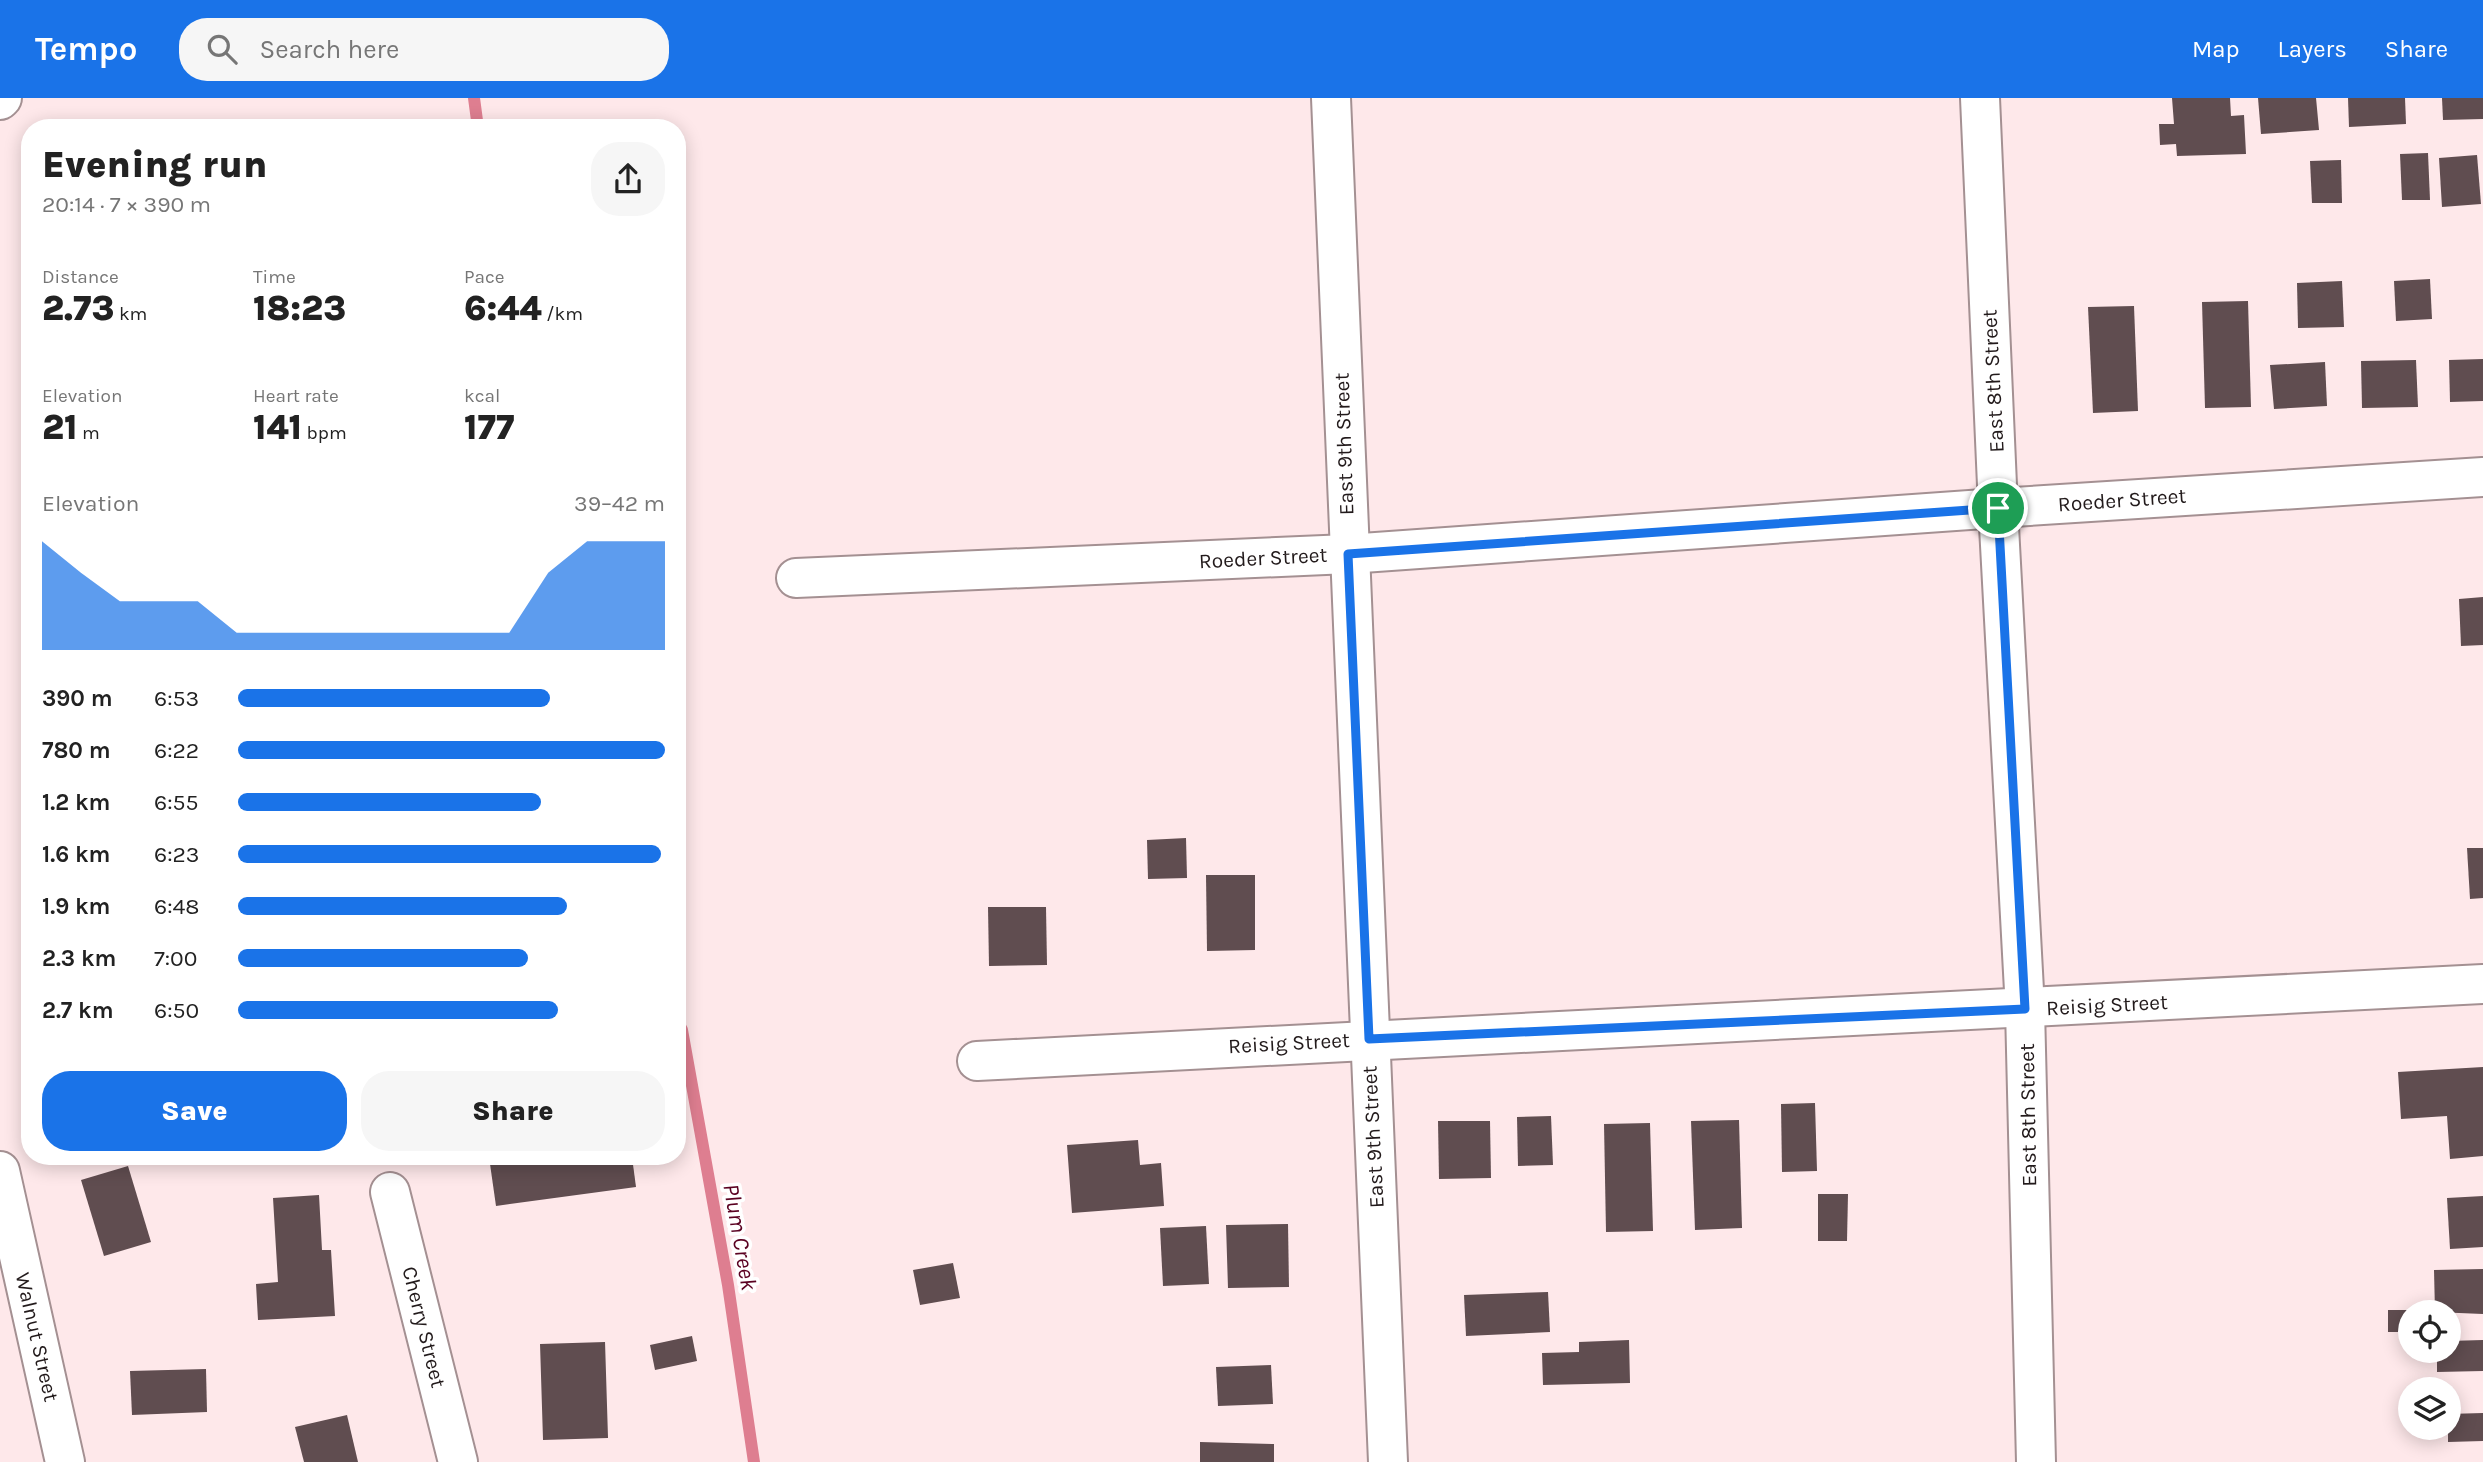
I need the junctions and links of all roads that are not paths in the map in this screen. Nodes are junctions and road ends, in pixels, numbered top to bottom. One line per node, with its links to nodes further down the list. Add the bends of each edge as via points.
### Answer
1 (1331, 98): 5 (street, East 9th Street)
2 (1980, 98): 4 (street, East 8th Street)
3 (2483, 477): 4 (street, Roeder Street)
4 (1998, 508): 5 (street, Roeder Street); 8 (street, East 8th Street)
5 (1348, 554): 6 (street, Roeder Street); 9 (street, East 9th Street)
6 (796, 578)
7 (2483, 984): 8 (street, Reisig Street)
8 (2025, 1009): 9 (street, Reisig Street); 16 (street, East 8th Street)
9 (1369, 1039): 10 (street, Reisig Street); 15 (street, East 9th Street)
10 (977, 1061)
11 (0, 1171): 13 (street, Walnut Street)
12 (390, 1192): 14 (street, Cherry Street)
13 (65, 1462)
14 (458, 1462)
15 (1388, 1462)
16 (2036, 1462)

